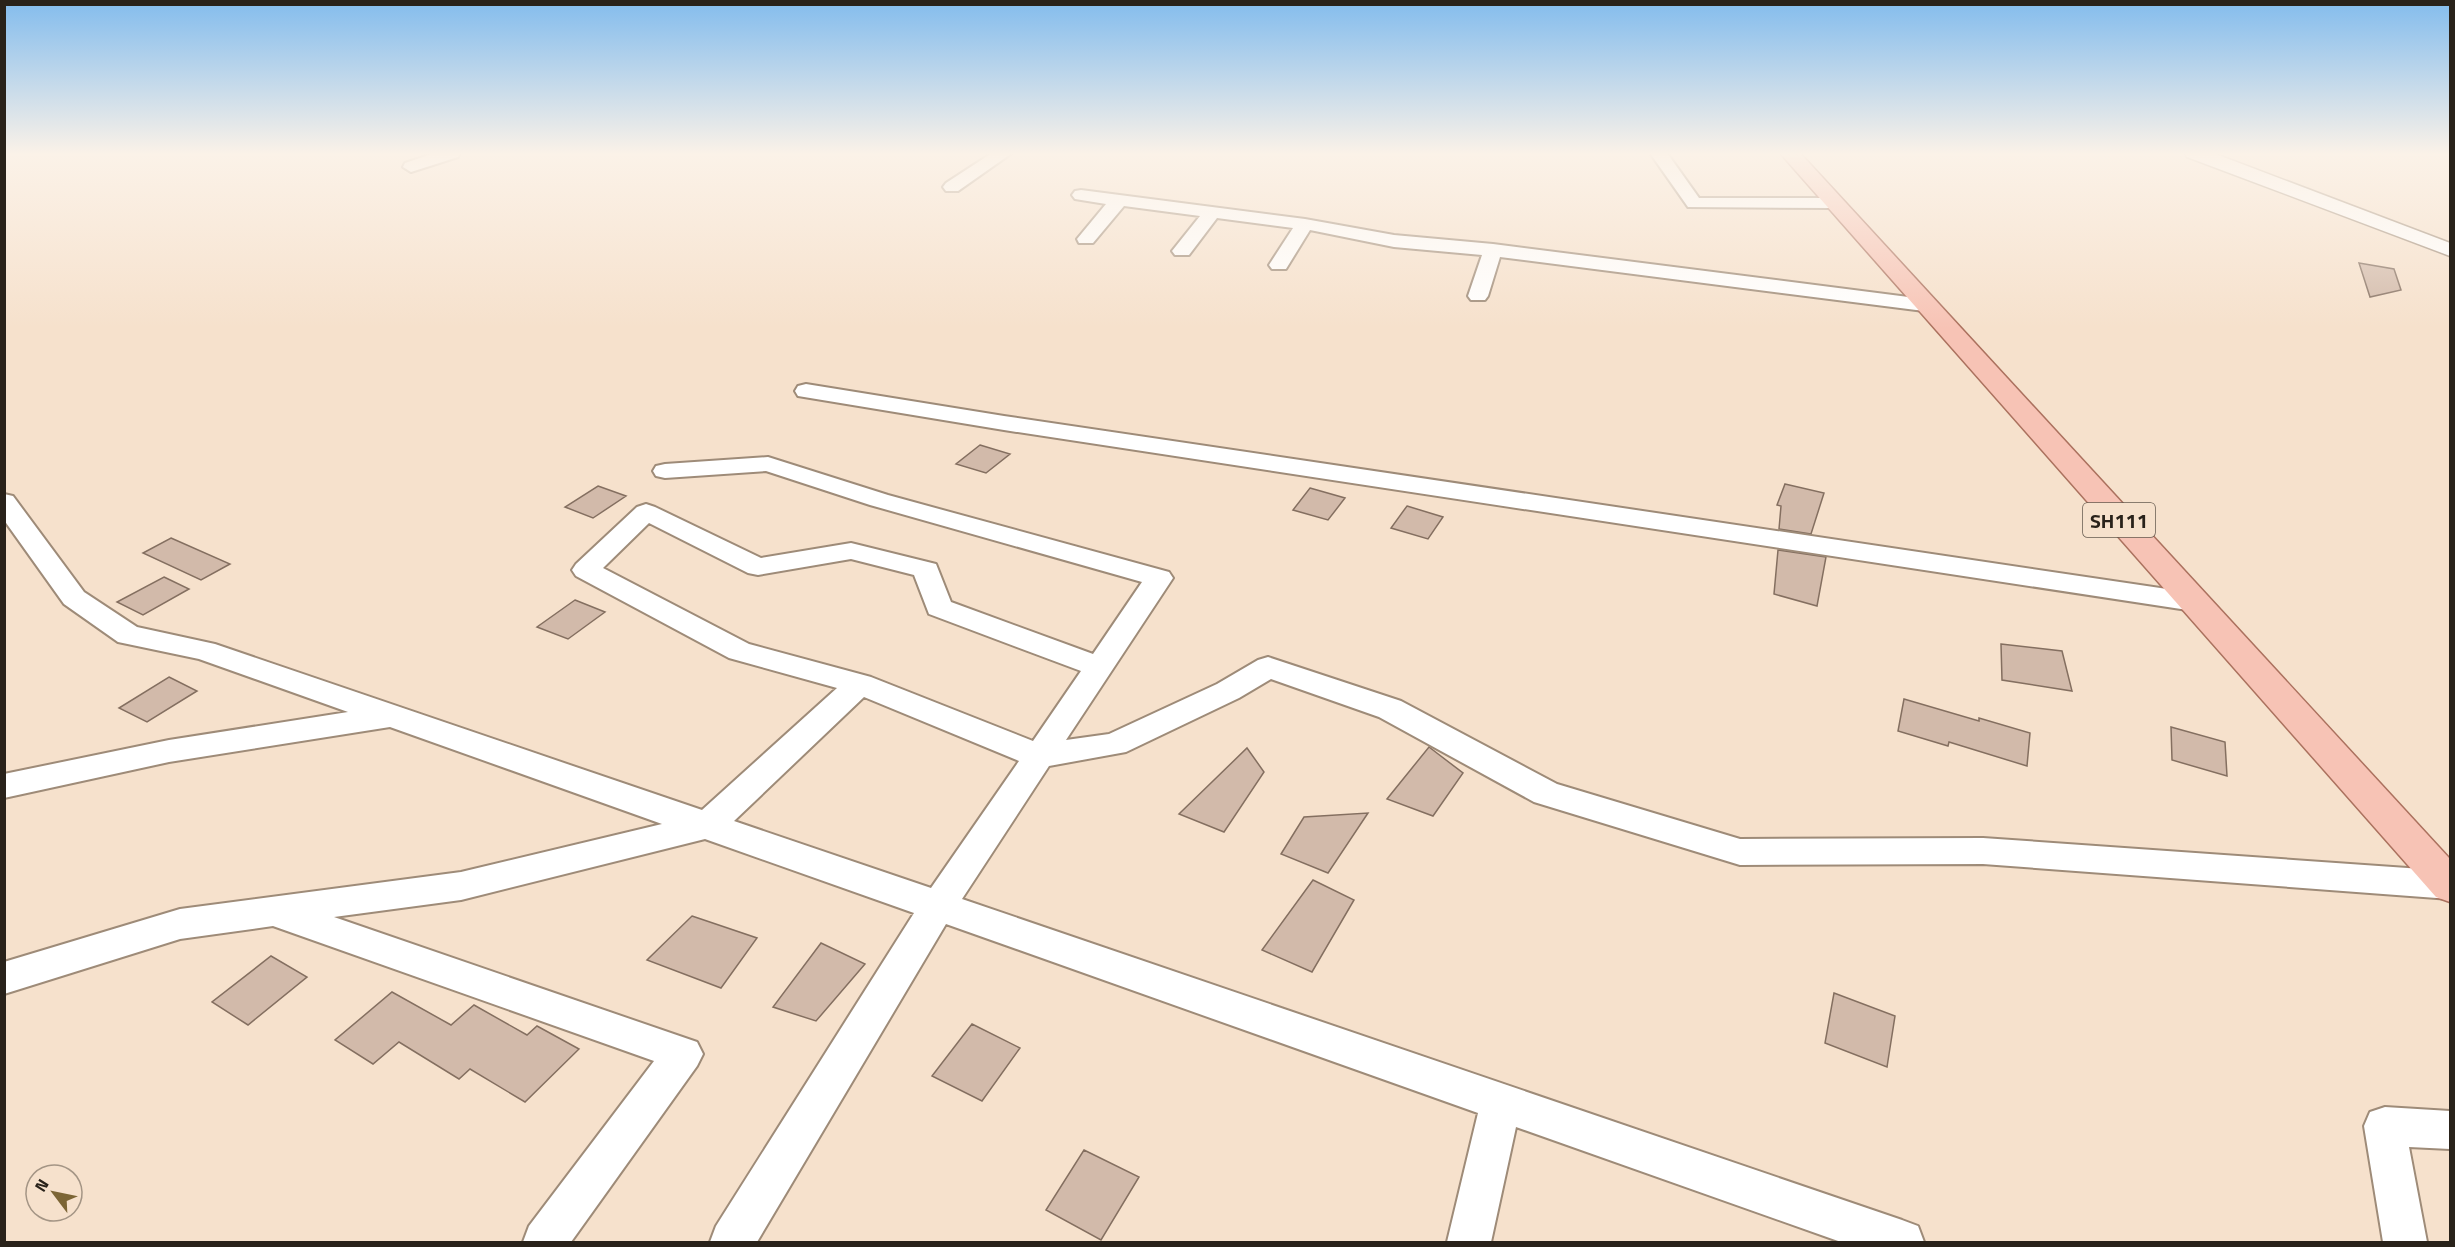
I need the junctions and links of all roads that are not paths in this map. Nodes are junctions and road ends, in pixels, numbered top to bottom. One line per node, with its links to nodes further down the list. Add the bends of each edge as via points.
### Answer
1 (1110, 211): 7 (street)
2 (1206, 211): 5 (street)
3 (1839, 211): 13 (main road, SH111)
4 (2348, 211): 9 (street)
5 (1212, 212): 6 (street); 10 (street)
6 (1305, 224): 8 (street, via 1394,241); 11 (street)
7 (1086, 239)
8 (1493, 250): 12 (street); 13 (street)
9 (2451, 250)
10 (1182, 251)
11 (1280, 265)
12 (1478, 296)
13 (1924, 305): 17 (main road, SH111)
14 (806, 391): 17 (street)
15 (665, 471): 18 (street, via 768,464 879,500 1159,578)
16 (4, 501): 20 (street, via 74,598 128,634 205,651)
17 (2194, 602): 24 (main road, SH111)
18 (1100, 667): 19 (street, via 939,608 926,570 851,551 758,567 646,513 586,570 739,651); 21 (street)
19 (860, 684): 21 (street); 23 (street)
20 (394, 717): 22 (street, via 169,751); 23 (street)
21 (1039, 756): 24 (street, via 1115,744 1228,691 1268,667 1390,709 1545,793 1740,852 1983,851); 25 (street)
22 (4, 786)
23 (707, 826): 25 (street); 26 (street, via 461,886)
24 (2450, 886)
25 (938, 906): 28 (street); 31 (street)
26 (273, 911): 27 (street, via 180,924); 30 (street, via 683,1054)
27 (4, 978)
28 (1501, 1102): 32 (street); 33 (street)
29 (2451, 1130): 34 (street, via 2385,1126)
30 (545, 1242)
31 (732, 1242)
32 (1469, 1242)
33 (1902, 1242)
34 (2405, 1242)

